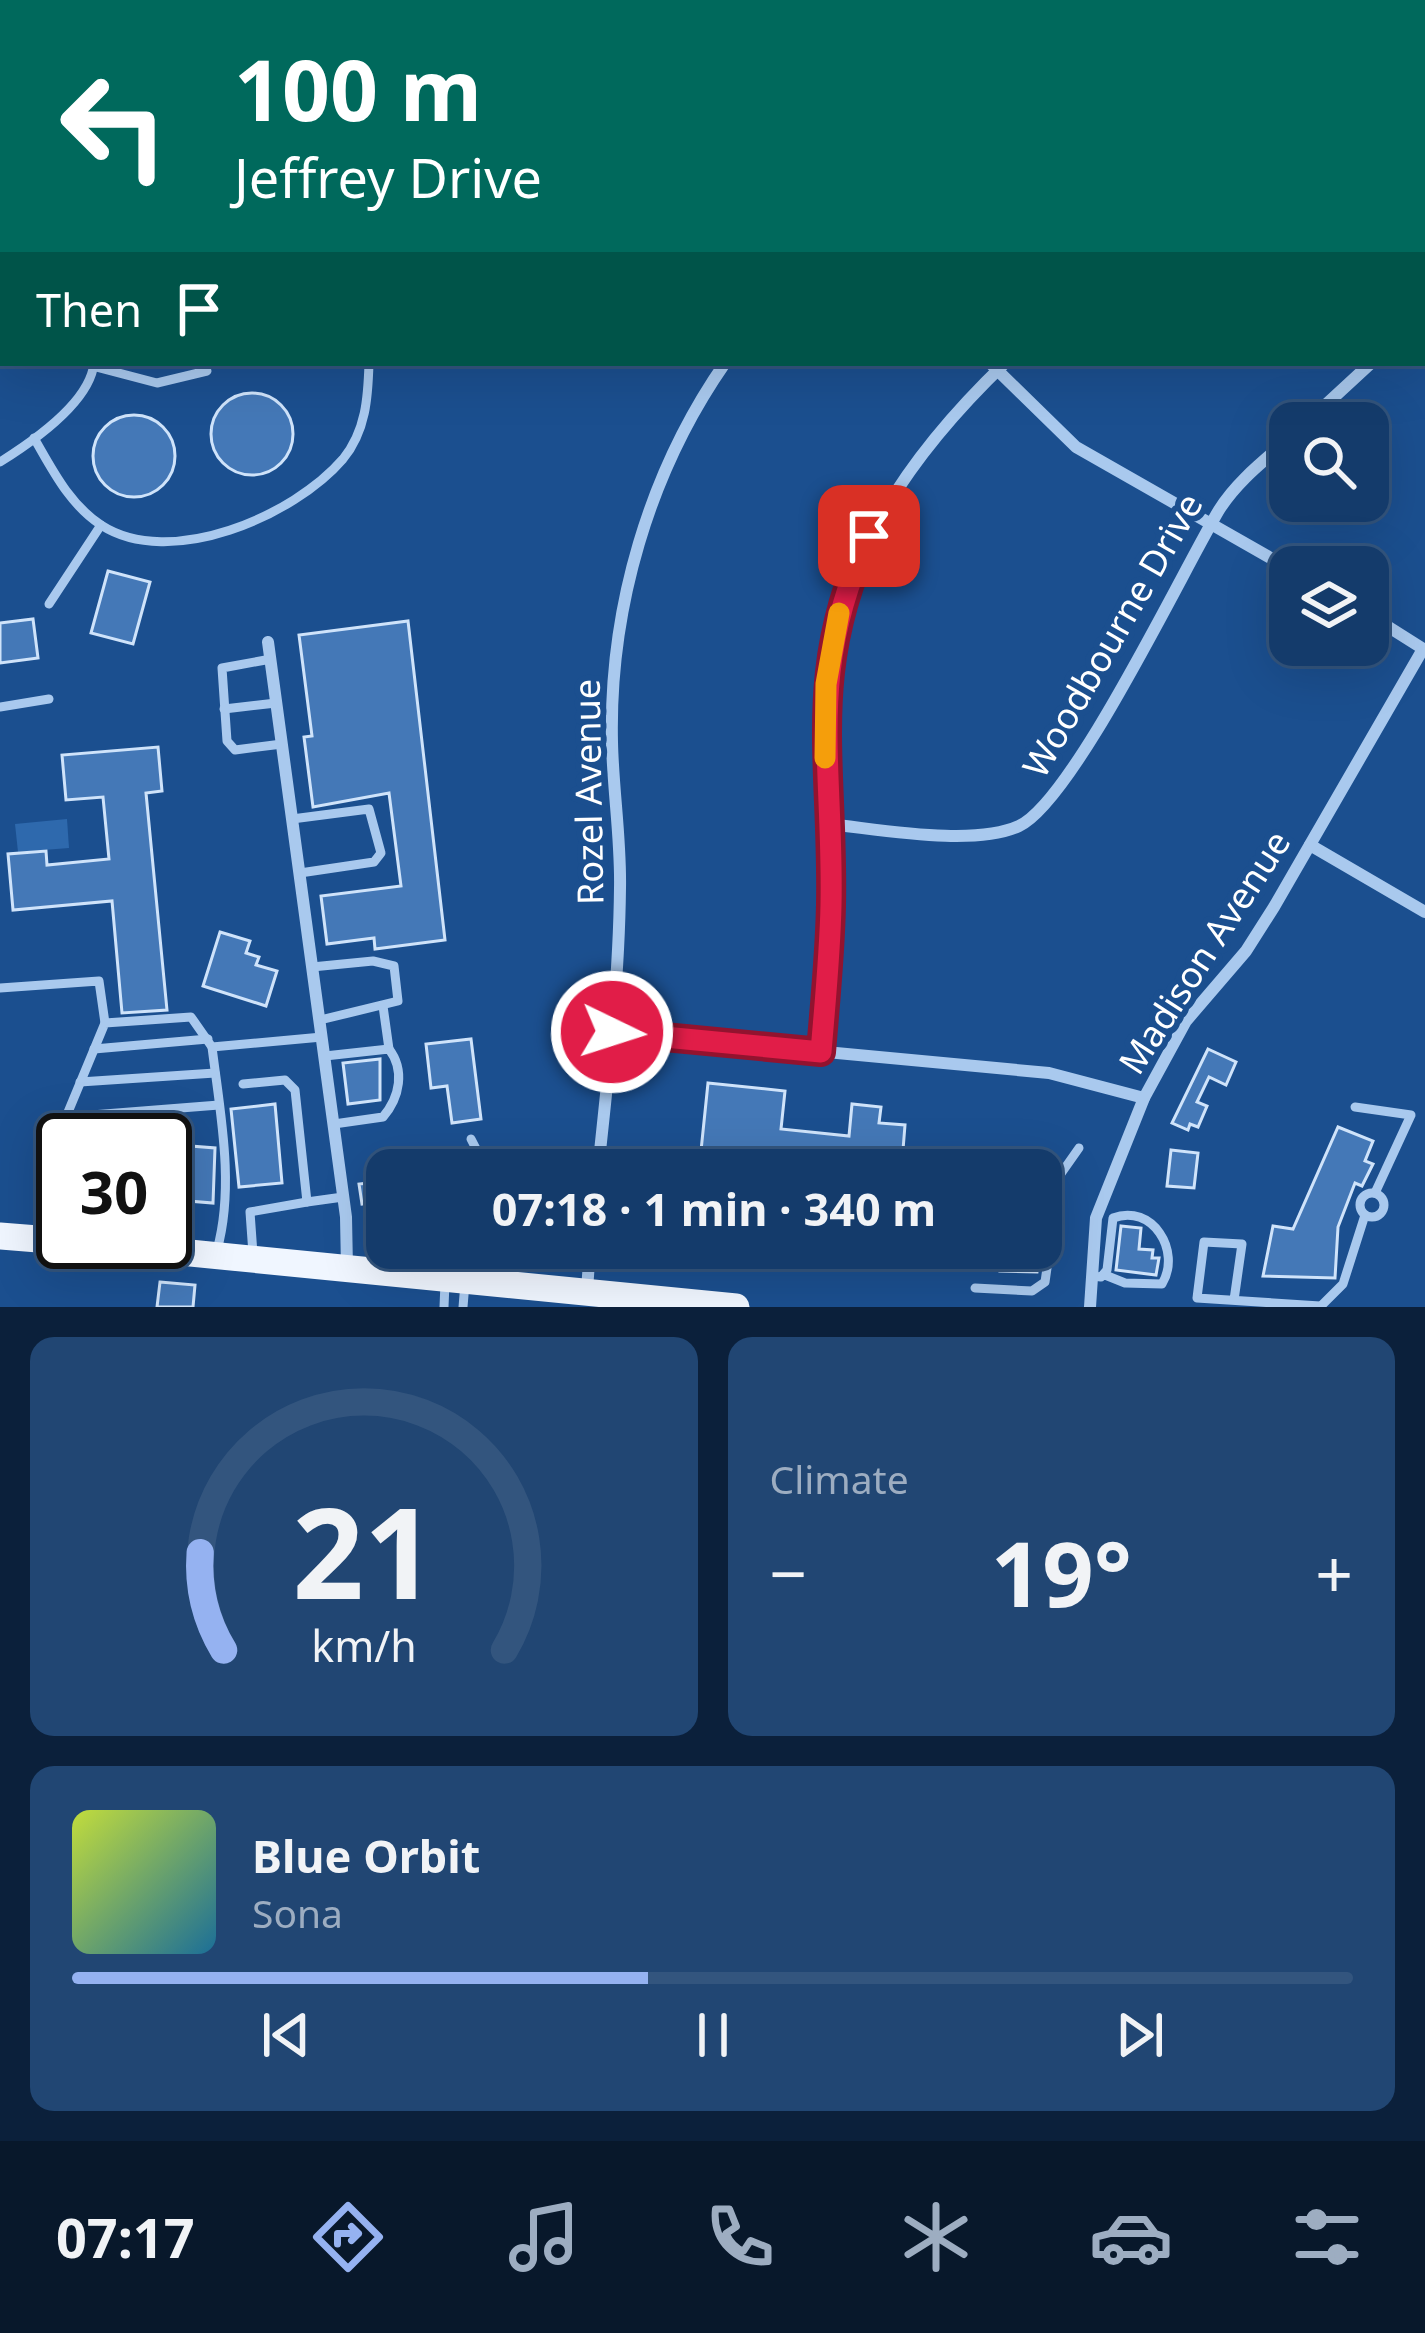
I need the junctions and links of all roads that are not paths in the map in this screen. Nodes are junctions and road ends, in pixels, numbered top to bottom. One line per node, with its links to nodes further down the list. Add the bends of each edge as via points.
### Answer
1 (94, 366): 9 (lane, via 70,406)
2 (98, 366): 7 (lane, via 157,383)
3 (368, 366): 12 (lane, via 357,436 343,458 294,496 204,540 146,541)
4 (723, 366): 35 (street, Rozel Avenue, via 656,494 625,604 613,696 620,873)
5 (997, 366): 13 (street, via 1076,447); 26 (street, via 906,472 850,576 826,684)
6 (1368, 366): 8 (street)
7 (207, 371)
8 (1329, 402)
9 (34, 437): 11 (lane); 12 (lane, via 70,496)
10 (1269, 456): 13 (street, Woodbourne Drive)
11 (0, 462)
12 (101, 525): 15 (lane)
13 (1211, 525): 14 (street); 26 (street, Woodbourne Drive, via 1038,814 994,833)
14 (1269, 557)
15 (50, 604)
16 (1389, 627): 18 (street)
17 (268, 642): 19 (street)
18 (1424, 649): 27 (street, Madison Avenue)
19 (271, 659): 21 (street); 23 (lane, via 222,668)
20 (50, 699): 22 (lane)
21 (277, 703): 23 (lane); 24 (street)
22 (0, 707)
23 (224, 709): 24 (lane, via 230,747)
24 (282, 744): 25 (street)
25 (292, 819): 28 (street); 28 (lane, via 369,809 380,838 374,862)
26 (828, 824): 40 (street)
27 (1310, 845): 29 (street); 45 (street, Madison Avenue, via 1246,951 1186,1021)
28 (299, 873): 30 (street)
29 (1425, 912)
30 (312, 967): 32 (lane, via 394,966 398,1001); 33 (street)
31 (0, 988): 34 (lane, via 94,980)
32 (383, 1006): 33 (lane); 38 (lane)
33 (320, 1020): 36 (street)
34 (105, 1023): 37 (lane, via 191,1017); 39 (lane)
35 (612, 1032): 40 (street); 54 (street, Rozel Avenue)
36 (322, 1037): 37 (lane); 41 (street)
37 (210, 1043): 39 (lane); 42 (lane)
38 (388, 1048): 41 (lane); 50 (lane, via 399,1072 392,1107 383,1117)
39 (94, 1049): 43 (lane)
40 (821, 1052): 45 (street, via 1049,1073)
41 (325, 1056): 50 (street)
42 (215, 1073): 43 (lane); 46 (lane)
43 (80, 1082): 48 (lane)
44 (243, 1084): 58 (lane, via 284,1079 295,1090)
45 (1144, 1098): 68 (street, Madison Avenue, via 1096,1218)
46 (219, 1105): 49 (lane); 63 (lane, via 224,1222)
47 (1355, 1107): 56 (lane, via 1411,1115)
48 (68, 1113)
49 (117, 1113)
50 (334, 1124): 57 (street)
51 (471, 1139): 53 (lane)
52 (1079, 1148): 55 (lane)
53 (476, 1149)
54 (600, 1149)
55 (1062, 1171)
56 (1375, 1193): 59 (lane, via 1361,1200); 59 (lane, via 1382,1212)
57 (343, 1197): 58 (lane); 65 (street)
58 (307, 1202): 64 (lane, via 250,1211)
59 (1365, 1215): 74 (lane, via 1343,1284)
60 (0, 1236): 61 (main road)
61 (36, 1239)
62 (192, 1253): 63 (main road)
63 (216, 1255): 64 (main road)
64 (253, 1259): 65 (main road)
65 (347, 1269): 69 (main road)
66 (588, 1269): 71 (street)
67 (1047, 1269): 70 (lane, via 1045,1282 1031,1291)
68 (1099, 1275): 68 (lane, via 1162,1283 1168,1247 1155,1226 1118,1216); 77 (street, Madison Avenue)
69 (466, 1287): 71 (main road); 75 (lane)
70 (975, 1288)
71 (587, 1290): 76 (main road)
72 (1234, 1300): 73 (lane); 73 (lane, via 1242,1244 1204,1242); 74 (lane)
73 (1197, 1302)
74 (1320, 1306)
75 (444, 1307)
76 (736, 1307)
77 (1090, 1307)

